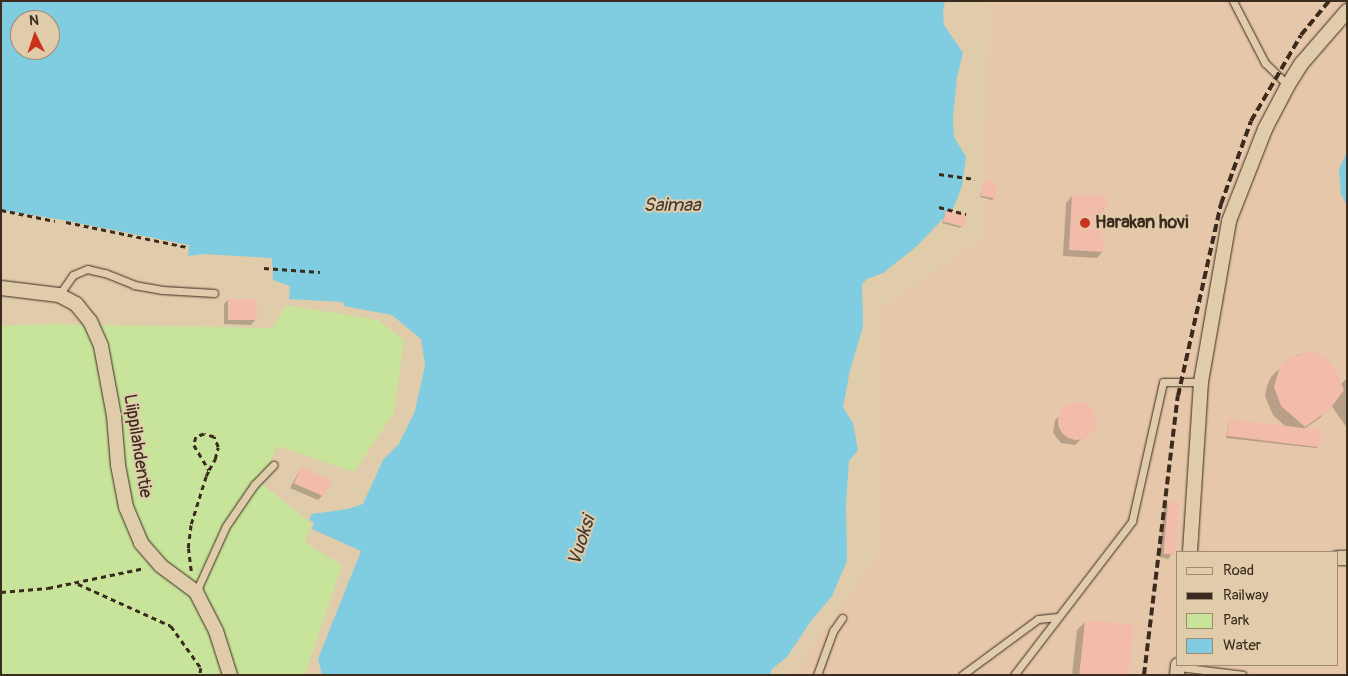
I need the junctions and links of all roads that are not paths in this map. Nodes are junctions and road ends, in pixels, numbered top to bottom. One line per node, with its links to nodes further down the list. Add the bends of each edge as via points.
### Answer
1 (1233, 1): 3 (lane, via 1265,63)
2 (1347, 11): 3 (street, via 1302,63)
3 (1288, 85): 7 (street, via 1265,129 1229,221)
4 (1, 288): 6 (street, Liippilahdentie)
5 (214, 293): 6 (lane, via 134,285 87,269 73,275)
6 (59, 295): 10 (street, Liippilahdentie, via 76,304 90,321 101,346 126,507 141,542 161,566)
7 (1201, 382): 9 (street); 11 (lane, via 1163,382 1132,521)
8 (273, 465): 10 (lane, via 254,485 226,526)
9 (1190, 551)
10 (196, 592): 14 (street, Liippilahdentie, via 216,631)
11 (1058, 617): 16 (lane, via 1038,619); 17 (lane)
12 (842, 618): 15 (lane, via 833,631)
13 (1178, 669): 18 (lane)
14 (230, 675)
15 (817, 675)
16 (962, 675)
17 (1014, 675)
18 (1243, 675)

